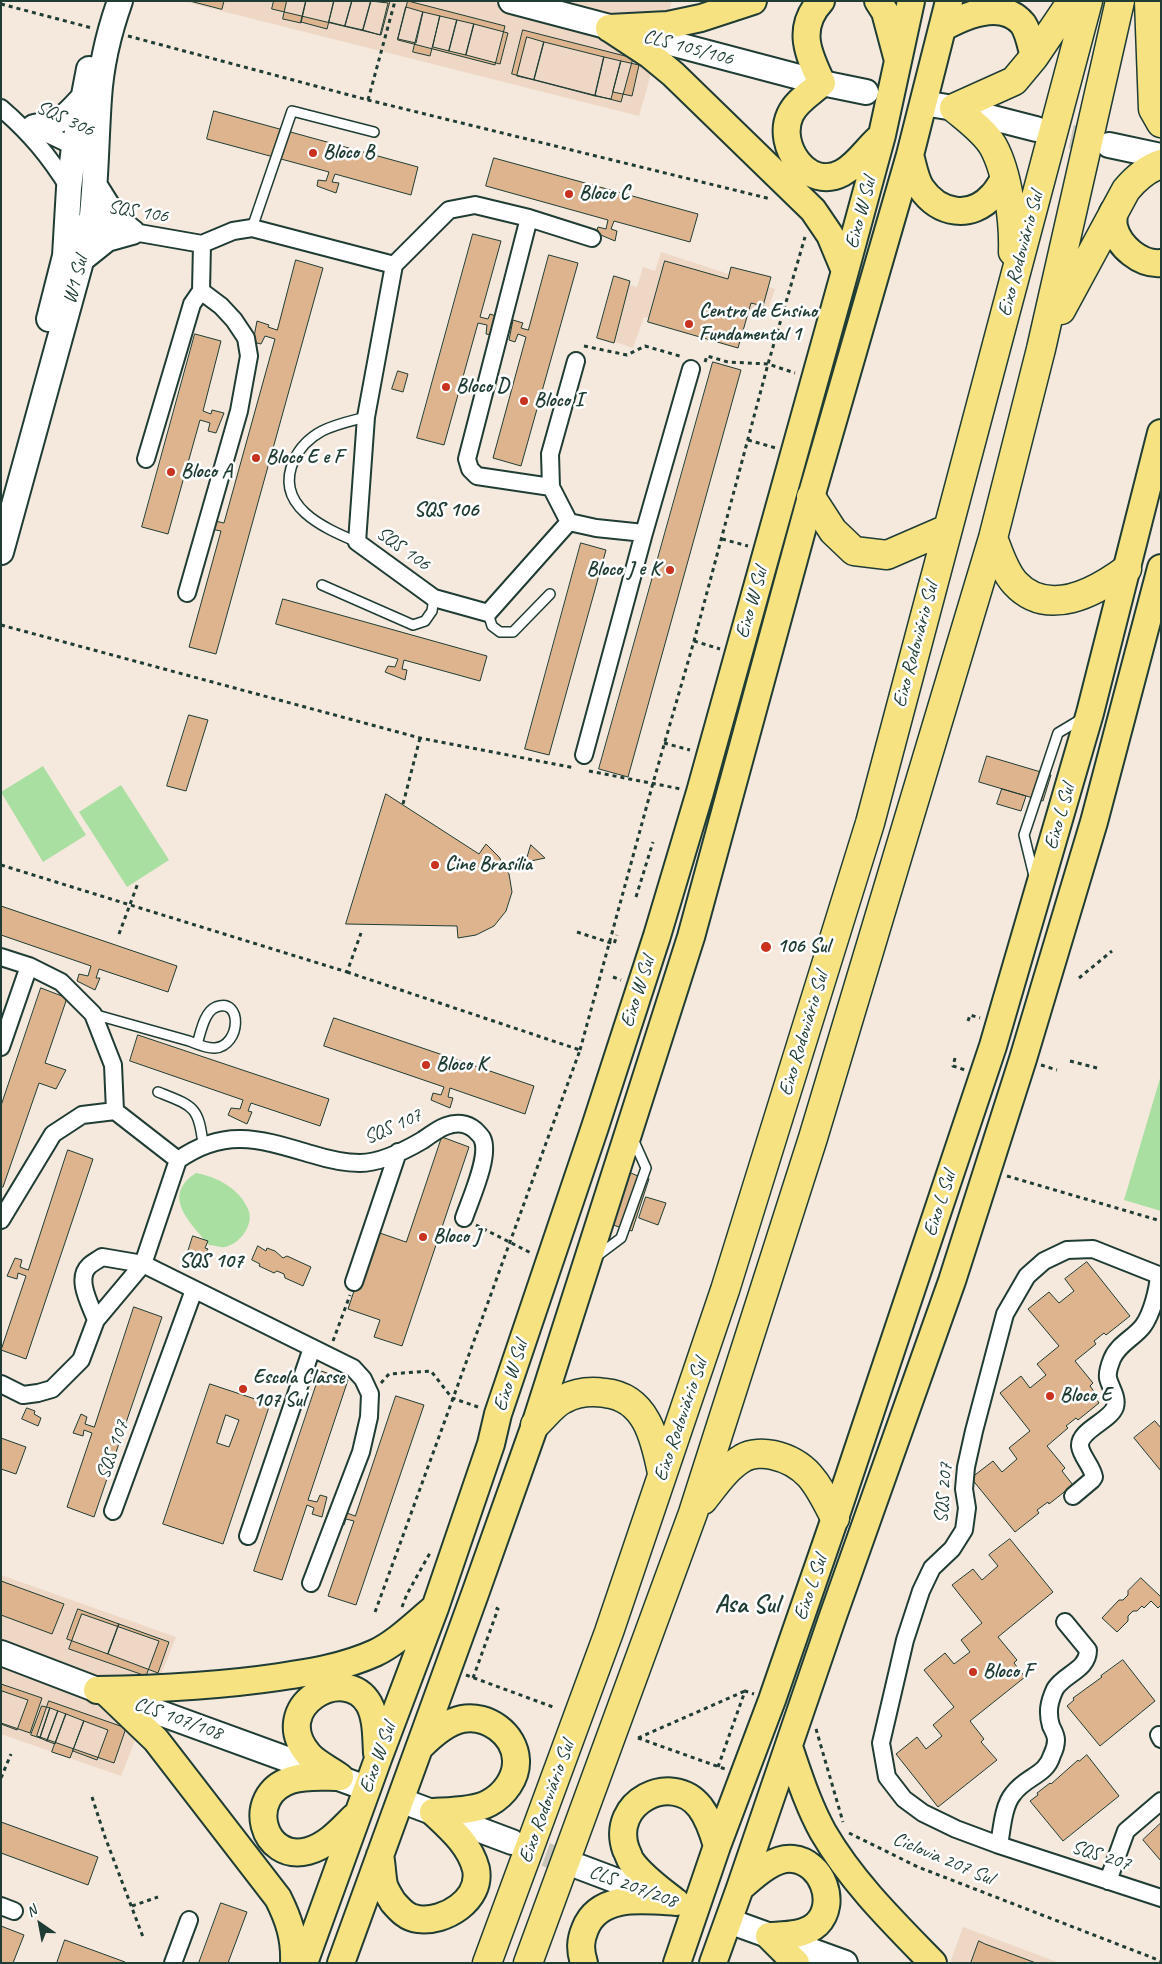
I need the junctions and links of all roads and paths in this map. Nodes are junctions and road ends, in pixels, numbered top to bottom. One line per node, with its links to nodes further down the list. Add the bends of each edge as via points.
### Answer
1 (105, 1): 17 (street, W1 Sul)
2 (120, 1): 17 (street, W1 Sul)
3 (395, 1): 24 (path)
4 (511, 1): 16 (street, CLS 105/106)
5 (754, 1): 16 (main road, via 701,18)
6 (820, 1): 20 (main road, via 811,12 806,28 808,53)
7 (878, 1): 19 (main road, via 885,12)
8 (911, 1): 19 (main road, Eixo W Sul)
9 (949, 1): 15 (main road, Eixo W Sul)
10 (1072, 1): 18 (highway)
11 (1088, 1): 56 (highway, Eixo Rodoviário Sul)
12 (1120, 1): 57 (highway, Eixo Rodoviário Sul)
13 (1149, 1): 21 (highway)
14 (1, 4): 17 (path)
15 (944, 27): 18 (main road, via 980,9 1003,8 1016,15 1023,24); 34 (main road, Eixo W Sul)
16 (609, 28): 20 (street, CLS 105/106); 42 (main road, via 673,74)
17 (104, 30): 23 (street, W1 Sul); 24 (path); 36 (street, W1 Sul)
18 (1034, 57): 25 (highway, via 1014,81)
19 (898, 62): 31 (main road, Eixo W Sul)
20 (822, 83): 22 (street, CLS 105/106); 31 (main road, via 798,103 787,128 793,158 810,173 826,177 841,174 855,164)
21 (1156, 84): 27 (highway, via 1153,109)
22 (866, 92)
23 (82, 99): 28 (street, via 57,123); 33 (street, W1 Sul)
24 (368, 100): 41 (path)
25 (944, 106): 29 (street); 38 (highway, via 980,131 992,145)
26 (1, 108): 28 (street, SQS 306)
27 (1161, 123)
28 (25, 124): 33 (street, SQS 306); 40 (street, SQS 306)
29 (1036, 129)
30 (374, 132): 47 (lane, via 292,111)
31 (882, 134): 54 (main road, Eixo W Sul)
32 (1110, 145): 35 (street)
33 (74, 147): 36 (street, SQS 306); 40 (street, W1 Sul)
34 (910, 154): 38 (main road, via 919,186 941,207 955,212 980,206); 66 (main road, Eixo W Sul)
35 (1161, 156)
36 (96, 158): 39 (street, W1 Sul)
37 (1161, 164): 43 (highway, via 1136,178)
38 (1004, 179): 56 (highway, via 1014,237)
39 (95, 186): 46 (street, W1 Sul); 48 (street, via 115,218)
40 (69, 188): 45 (street, W1 Sul)
41 (774, 200)
42 (813, 210): 54 (main road, via 830,235); 62 (path)
43 (1113, 212): 52 (main road, via 1114,228 1122,243 1135,256 1152,264); 57 (highway)
44 (529, 218): 49 (street); 53 (street, via 475,205 449,210); 65 (street, via 467,459 477,476)
45 (68, 220): 46 (street, SQS 106); 67 (street, W1 Sul, via 65,256)
46 (91, 225): 48 (street, SQS 106); 51 (street, W1 Sul)
47 (252, 228): 50 (street, via 233,231); 53 (street)
48 (132, 232): 50 (street, SQS 106); 51 (street, via 107,239)
49 (592, 238)
50 (202, 244): 55 (street)
51 (82, 259): 74 (street, W1 Sul)
52 (1161, 263)
53 (394, 264): 60 (street, SQS 106)
54 (845, 270): 63 (main road, Eixo W Sul)
55 (201, 291): 64 (street, via 192,304); 79 (street, via 234,320 246,338 249,356 239,411)
56 (1010, 296): 69 (highway, Eixo Rodoviário Sul)
57 (1041, 350): 71 (highway, Eixo Rodoviário Sul)
58 (576, 361): 65 (street, via 550,454)
59 (691, 369): 70 (street)
60 (366, 417): 73 (street, SQS 106); 73 (lane, via 332,427 307,441 291,466 289,483 292,498 313,520)
61 (1161, 433): 77 (main road, Eixo L Sul)
62 (748, 440): 63 (path); 72 (path)
63 (794, 453): 75 (main road, Eixo W Sul)
64 (146, 459)
65 (551, 487): 68 (street)
66 (811, 497): 69 (highway, via 832,531 854,552 887,555); 134 (main road, Eixo W Sul, via 691,937)
67 (1, 505)
68 (569, 522): 70 (street); 82 (street)
69 (946, 529): 135 (highway, Eixo Rodoviário Sul, via 870,823 724,1290)
70 (644, 533): 87 (street)
71 (993, 538): 77 (highway, via 1016,583 1032,596 1049,600 1066,600 1088,594); 138 (highway, Eixo Rodoviário Sul, via 813,1138)
72 (722, 539): 75 (path); 85 (path)
73 (357, 542): 81 (street, SQS 106)
74 (1, 552)
75 (766, 552): 86 (main road, Eixo W Sul)
76 (1161, 568): 117 (main road, Eixo L Sul, via 1094,822)
77 (1127, 569): 139 (main road, Eixo L Sul, via 1090,714 993,1046)
78 (322, 585): 81 (lane, via 413,625 425,622 432,611)
79 (187, 593)
80 (550, 594): 82 (lane, via 513,632 500,632 492,626)
81 (434, 598): 82 (street, SQS 106)
82 (488, 613)
83 (1, 625): 84 (path)
84 (420, 738): 88 (path); 90 (path)
85 (664, 743): 86 (path); 88 (path)
86 (710, 754): 89 (main road, Eixo W Sul)
87 (584, 755)
88 (653, 783): 89 (path); 100 (path)
89 (700, 792): 122 (main road, Eixo W Sul, via 657,936)
90 (403, 804)
91 (653, 842): 94 (path)
92 (1, 865): 95 (path)
93 (138, 883): 95 (path)
94 (636, 897)
95 (130, 905): 98 (path); 104 (path)
96 (578, 932): 100 (path)
97 (360, 933): 104 (path)
98 (119, 934)
99 (617, 935): 100 (path, via 614,944)
100 (610, 943): 109 (path)
101 (1112, 951): 105 (path)
102 (1, 957): 103 (street)
103 (29, 966): 106 (street, via 61,982); 108 (street)
104 (347, 972): 109 (path)
105 (1078, 978)
106 (93, 1014): 107 (lane); 113 (street, via 113,1065)
107 (197, 1044): 107 (lane, via 215,1049 231,1038 236,1026 235,1015 230,1009 222,1006 208,1014)
108 (1, 1047)
109 (580, 1050): 121 (path)
110 (1070, 1061): 111 (path)
111 (1097, 1068)
112 (158, 1092): 114 (lane, via 190,1106 196,1112)
113 (115, 1110): 116 (street); 119 (street, via 82,1115 53,1134)
114 (203, 1145): 115 (street, SQS 107, via 240,1139 269,1142 332,1160 361,1164); 116 (street, SQS 107)
115 (398, 1152): 118 (street, SQS 107, via 446,1126 461,1123 474,1129 482,1138 485,1150); 125 (street)
116 (178, 1160): 123 (street)
117 (987, 1170): 120 (path); 149 (main road, Eixo L Sul)
118 (464, 1218): 121 (path)
119 (1, 1220)
120 (1161, 1221)
121 (509, 1242): 122 (path); 132 (path)
122 (550, 1261): 133 (main road, Eixo W Sul)
123 (143, 1264): 126 (street); 127 (street); 127 (street, via 102,1257 87,1267 83,1279)
124 (1160, 1275): 136 (street, SQS 207, via 1144,1326 1113,1357 1108,1376 1116,1400 1115,1408 1080,1441 1080,1448 1094,1477); 166 (street, SQS 207, via 1093,1249 1067,1250 1044,1261 1027,1276 1005,1314 974,1431 966,1467 964,1530 952,1549 932,1568 911,1619 881,1743 887,1777 904,1799 924,1813)
125 (354, 1282): 129 (path)
126 (194, 1290): 128 (street); 137 (street, SQS 107)
127 (96, 1320): 130 (street, via 81,1360 52,1389 23,1394)
128 (312, 1348): 129 (street); 140 (street)
129 (327, 1355): 131 (street, via 353,1368)
130 (1, 1384)
131 (370, 1394): 132 (path, via 390,1374 431,1371); 141 (street, via 369,1417 361,1452)
132 (452, 1398): 133 (path); 143 (path)
133 (498, 1414): 142 (main road, Eixo W Sul, via 491,1444)
134 (535, 1424): 135 (highway, via 563,1399 589,1391 612,1394 631,1402 647,1421 655,1440); 154 (main road, Eixo W Sul)
135 (662, 1474): 186 (highway, Eixo Rodoviário Sul, via 609,1632)
136 (1073, 1496)
137 (113, 1511)
138 (693, 1513): 139 (highway, via 727,1470 744,1456 765,1453 788,1458 803,1468 819,1486); 187 (highway, Eixo Rodoviário Sul)
139 (835, 1518): 150 (main road, Eixo L Sul)
140 (248, 1536)
141 (311, 1583)
142 (435, 1608): 148 (main road, via 377,1652 347,1665 242,1683); 157 (main road, Eixo W Sul)
143 (374, 1615)
144 (1065, 1622): 166 (street, via 1088,1650 1088,1657 1056,1687 1048,1704 1056,1739 1052,1756 1047,1768 1023,1783 1012,1795 1006,1808)
145 (1, 1653): 148 (street, CLS 107/108)
146 (466, 1675): 151 (path)
147 (745, 1691): 150 (path); 153 (path); 153 (path, via 718,1767)
148 (103, 1692): 159 (street, CLS 107/108); 183 (main road, via 156,1740 278,1898 290,1921 295,1945)
149 (805, 1698): 155 (main road, Eixo L Sul); 180 (path, Ciclovia 207 Sul, via 846,1831 918,1867)
150 (772, 1700): 167 (main road, Eixo L Sul)
151 (553, 1707)
152 (633, 1736): 153 (path)
153 (638, 1738)
154 (421, 1746): 163 (main road, via 435,1733 461,1719 480,1718 498,1727 511,1743 516,1760 514,1776 504,1793 488,1804); 168 (main road, Eixo W Sul)
155 (789, 1747): 171 (main road, Eixo L Sul); 192 (main road, via 822,1830 846,1867 876,1905)
156 (11, 1754): 158 (path)
157 (378, 1759): 159 (main road, via 375,1724 368,1704 356,1692 338,1687 323,1690 308,1700 298,1715 296,1730 301,1743 310,1756); 164 (main road, Eixo W Sul)
158 (1, 1778)
159 (348, 1780): 164 (main road, via 311,1776 290,1780 276,1788 266,1800 262,1818 265,1832 274,1844 289,1851 308,1852 326,1843)
160 (92, 1797): 175 (path)
161 (1161, 1801): 170 (street, via 1126,1831)
162 (408, 1803): 163 (street)
163 (432, 1812): 165 (street); 168 (main road, via 468,1849 476,1870 474,1890 463,1904 441,1918 417,1919 402,1912 384,1886)
164 (358, 1813): 184 (main road, Eixo W Sul)
165 (512, 1842)
166 (999, 1845): 170 (street, SQS 207)
167 (717, 1846): 174 (main road, via 699,1805 686,1796 670,1791 650,1795 637,1802 627,1814 623,1841 630,1860); 189 (main road, Eixo L Sul)
168 (380, 1853): 185 (main road, Eixo W Sul)
169 (580, 1867): 174 (street, CLS 207/208)
170 (1108, 1881): 173 (street, SQS 207)
171 (740, 1888): 178 (main road, via 762,1870 793,1859 811,1865 822,1879 825,1910 817,1924 801,1934); 181 (main road, Eixo L Sul)
172 (158, 1897): 175 (path)
173 (1161, 1898)
174 (681, 1904): 188 (main road, via 639,1899 614,1903 599,1911 588,1922 582,1937 580,1952)
175 (132, 1906): 179 (path)
176 (189, 1920): 182 (street)
177 (740, 1925): 178 (street)
178 (769, 1936): 190 (main road); 191 (street)
179 (143, 1938)
180 (1161, 1961)
181 (714, 1962)
182 (173, 1963)
183 (294, 1963)
184 (304, 1963)
185 (341, 1963)
186 (487, 1963)
187 (528, 1963)
188 (584, 1963)
189 (676, 1963)
190 (796, 1963)
191 (845, 1963)
192 (933, 1963)

